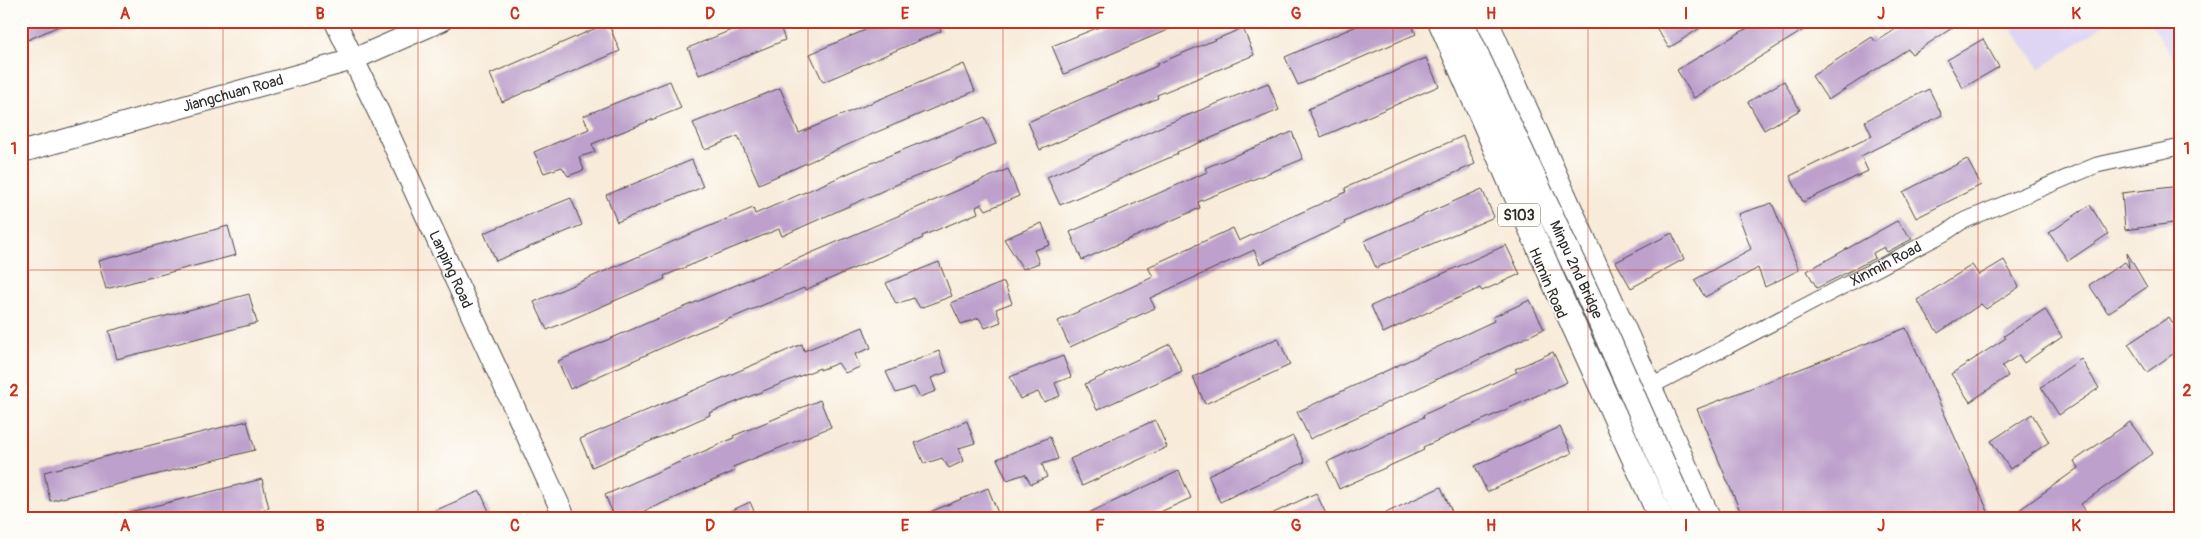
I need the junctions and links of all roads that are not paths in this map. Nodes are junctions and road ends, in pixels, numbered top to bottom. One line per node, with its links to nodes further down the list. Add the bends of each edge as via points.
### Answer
1 (335, 21): 7 (street, Lanping Road)
2 (441, 21): 7 (street, Jiangchuan Road)
3 (1430, 21): 11 (main road, Humin Road / S103)
4 (1440, 21): 14 (main road, Minpu 2nd Bridge, bridge, via 1556,289)
5 (1462, 21): 15 (main road, Minpu 2nd Bridge, bridge)
6 (1486, 21): 10 (main road)
7 (352, 60): 9 (street, Jiangchuan Road); 12 (street, Lanping Road)
8 (2180, 147): 10 (street, Xinmin Road, via 2097,165 1961,222 1937,238)
9 (21, 152)
10 (1648, 388): 11 (street, Xinmin Road); 16 (main road)
11 (1604, 410): 13 (main road, Humin Road / S103)
12 (565, 518)
13 (1653, 518)
14 (1661, 518)
15 (1687, 518)
16 (1708, 518)

